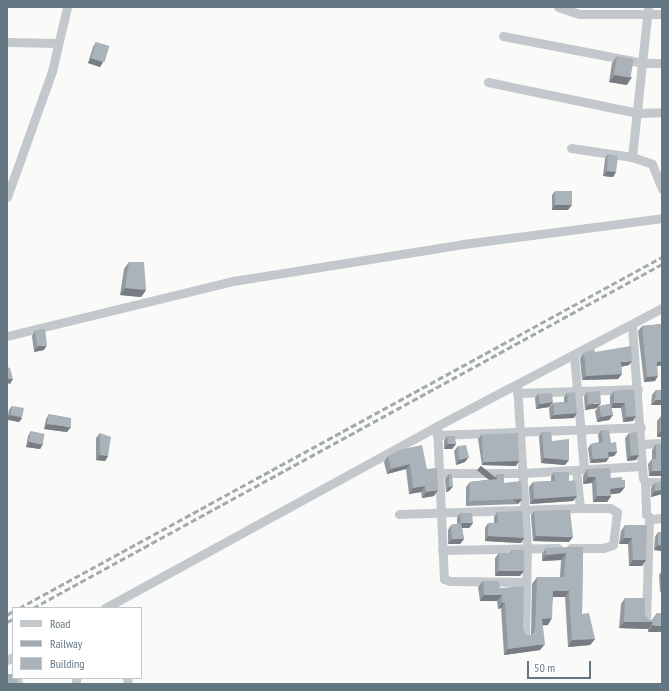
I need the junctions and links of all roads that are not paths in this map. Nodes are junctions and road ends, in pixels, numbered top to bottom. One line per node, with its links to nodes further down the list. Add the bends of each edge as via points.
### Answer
1 (67, 7): 7 (street)
2 (558, 7): 3 (street, via 580,14)
3 (648, 11): 4 (street); 8 (street)
4 (662, 14)
5 (503, 36): 8 (street)
6 (7, 42): 7 (street)
7 (58, 44): 16 (street, via 49,80)
8 (643, 63): 9 (street); 11 (street)
9 (662, 64)
10 (488, 82): 11 (street)
11 (638, 112): 12 (street); 14 (street)
12 (662, 112)
13 (572, 148): 14 (street)
14 (632, 157): 15 (street, via 652,164)
15 (662, 189)
16 (7, 197)
17 (662, 218): 20 (street, via 463,244 232,281)
18 (662, 308): 19 (street)
19 (632, 326): 21 (street); 23 (street)
20 (7, 336)
21 (574, 355): 22 (street); 24 (street)
22 (517, 384): 25 (street); 28 (street)
23 (638, 389): 24 (street); 26 (street)
24 (578, 391): 25 (street); 27 (street)
25 (517, 393): 29 (street)
26 (641, 427): 27 (street); 31 (street)
27 (581, 429): 29 (street); 33 (street)
28 (437, 430): 29 (street); 35 (street); 47 (street)
29 (520, 431): 34 (street)
30 (662, 443): 31 (street)
31 (642, 444): 32 (street)
32 (642, 466): 33 (street); 36 (street)
33 (580, 470): 34 (street); 38 (street)
34 (523, 473): 35 (street); 39 (street)
35 (439, 474): 40 (street)
36 (645, 482): 37 (street); 43 (street, via 646,514)
37 (662, 482)
38 (580, 508): 39 (street); 44 (street, via 610,508 616,512 613,545 603,548)
39 (525, 510): 40 (street); 44 (street)
40 (441, 513): 41 (street); 45 (street)
41 (399, 514)
42 (662, 518): 43 (street)
43 (651, 519): 49 (street, via 648,527)
44 (527, 548): 45 (street); 46 (street)
45 (442, 550): 46 (street, via 443,576 447,581)
46 (526, 582): 50 (street)
47 (121, 604): 48 (street)
48 (109, 607)
49 (646, 621)
50 (525, 636)

